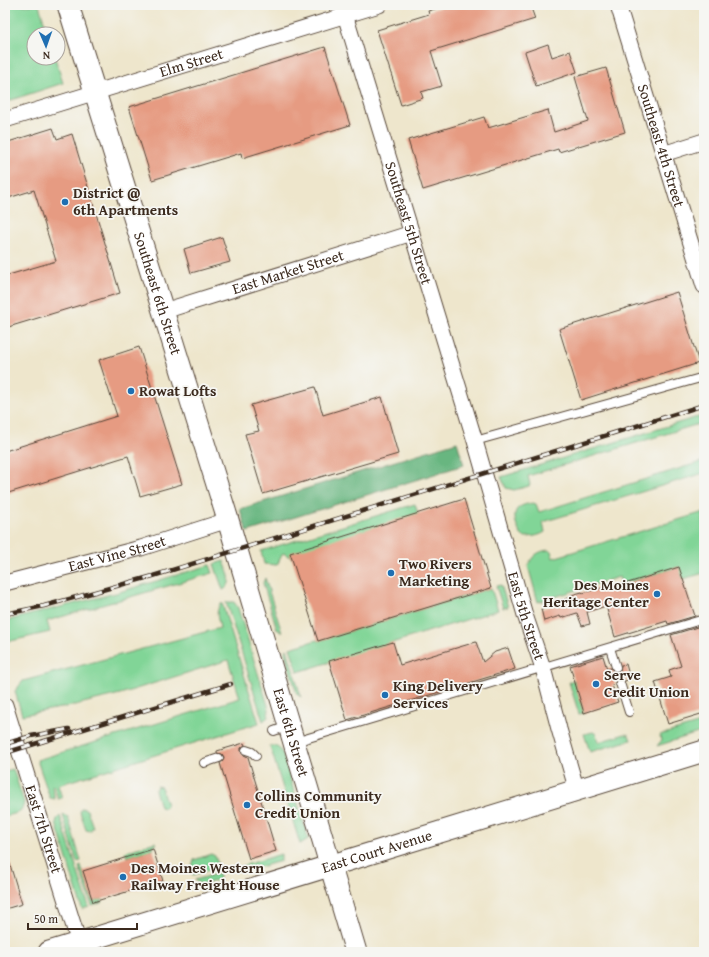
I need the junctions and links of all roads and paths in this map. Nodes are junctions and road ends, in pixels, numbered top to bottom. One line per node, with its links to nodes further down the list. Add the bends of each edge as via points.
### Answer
1 (68, 5): 5 (main road, Southeast 6th Street)
2 (379, 5): 4 (street, Elm Street)
3 (618, 5): 8 (street, Southeast 4th Street)
4 (343, 10): 5 (street, Elm Street); 9 (street, Southeast 5th Street)
5 (94, 92): 6 (street, Elm Street); 11 (main road, Southeast 6th Street)
6 (5, 120)
7 (704, 141): 8 (street)
8 (663, 154): 10 (street, Southeast 4th Street)
9 (412, 233): 11 (street, East Market Street); 13 (street, Southeast 5th Street)
10 (704, 286)
11 (164, 311): 14 (main road, Southeast 6th Street)
12 (704, 377): 13 (lane)
13 (475, 441): 19 (street, East 5th Street, via 525,615)
14 (227, 517): 15 (street, East Vine Street, via 141,548); 23 (main road, East 6th Street)
15 (5, 583)
16 (704, 619): 17 (lane)
17 (610, 648): 18 (lane); 19 (lane)
18 (616, 666)
19 (543, 668): 23 (lane); 29 (street, East 5th Street)
20 (620, 682): 22 (lane)
21 (5, 705): 31 (street, East 7th Street)
22 (629, 712)
23 (286, 733): 30 (main road, East 6th Street)
24 (246, 750): 26 (lane)
25 (704, 751): 29 (main road, East Court Avenue)
26 (256, 756)
27 (219, 758): 28 (lane)
28 (204, 763)
29 (577, 790): 30 (main road, East Court Avenue)
30 (330, 866): 31 (main road, East Court Avenue); 33 (main road, East 6th Street)
31 (81, 948): 32 (main road, East Court Avenue)
32 (49, 952)
33 (356, 952)

